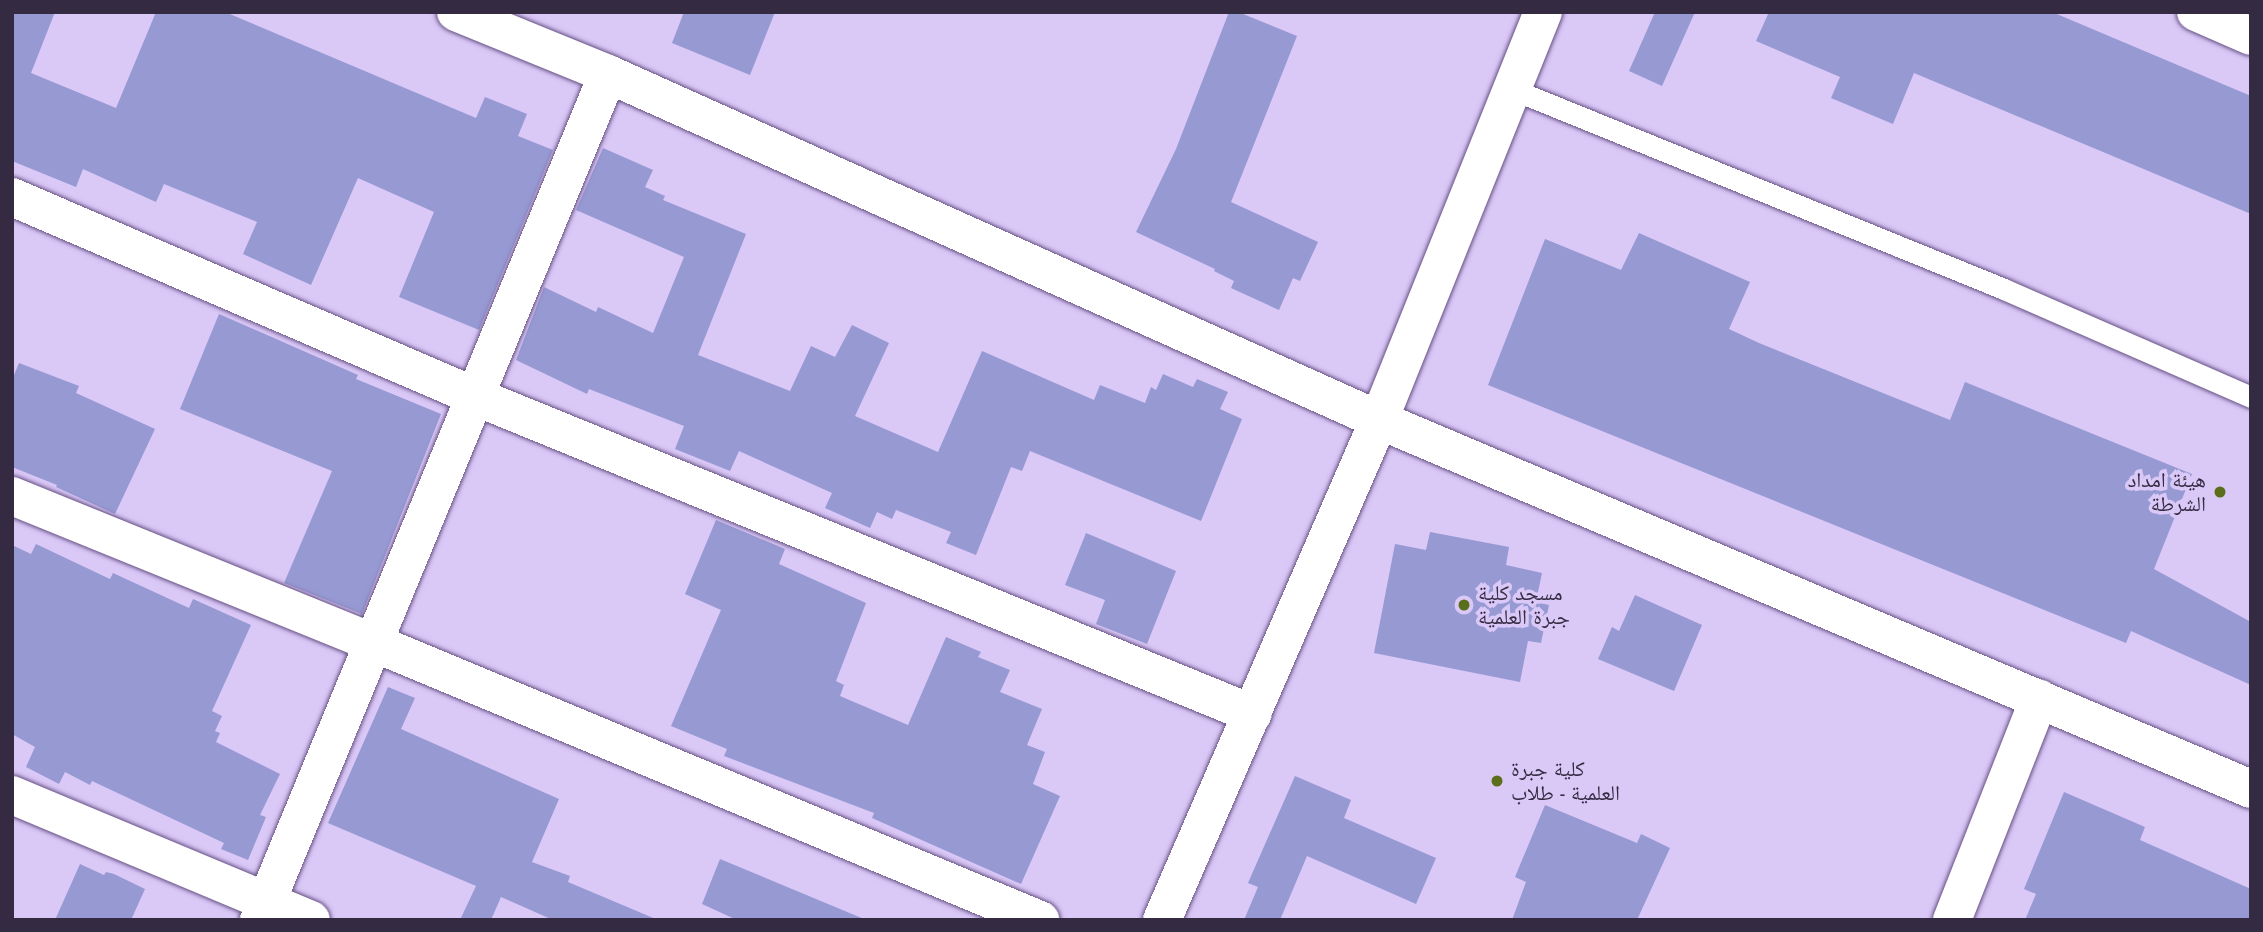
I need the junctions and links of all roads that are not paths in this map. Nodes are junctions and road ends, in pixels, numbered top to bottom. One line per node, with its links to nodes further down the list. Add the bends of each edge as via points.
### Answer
1 (456, 12): 5 (street)
2 (1543, 12): 6 (street)
3 (2196, 12): 4 (street)
4 (2251, 36)
5 (608, 74): 8 (street); 10 (street)
6 (1512, 89): 9 (lane, via 2004,289); 10 (street)
7 (12, 197): 8 (street)
8 (474, 396): 12 (street); 14 (street)
9 (2251, 397)
10 (1380, 420): 13 (street); 14 (street)
11 (12, 496): 12 (street)
12 (372, 642): 17 (street); 19 (street)
13 (2039, 699): 15 (street); 21 (street)
14 (1253, 714): 20 (street)
15 (2251, 789)
16 (12, 794): 17 (street)
17 (263, 910): 18 (street)
18 (311, 920)
19 (1040, 920)
20 (1162, 920)
21 (1952, 920)

